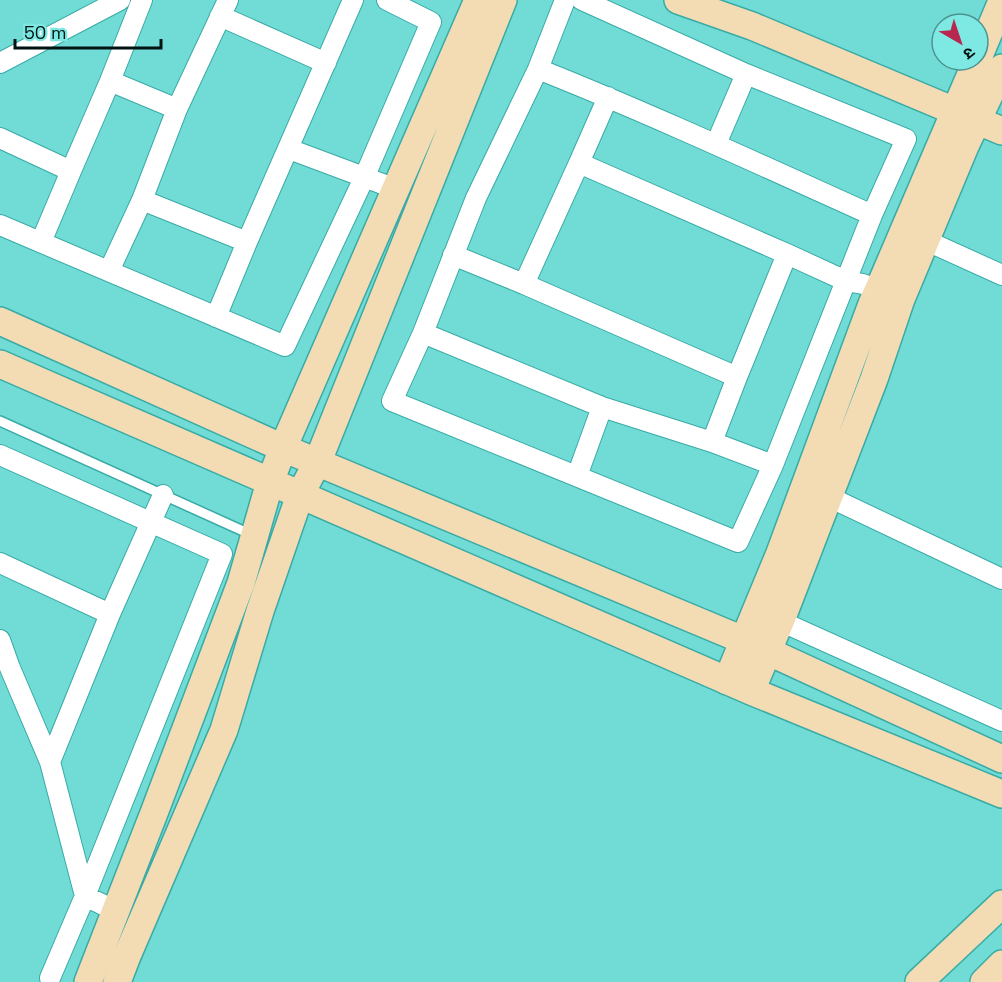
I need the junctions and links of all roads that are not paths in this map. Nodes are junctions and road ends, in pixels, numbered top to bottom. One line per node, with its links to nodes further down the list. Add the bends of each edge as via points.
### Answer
1 (120, 0): 13 (street)
2 (142, 0): 19 (street)
3 (353, 0): 14 (street)
4 (387, 0): 29 (street, via 431,22)
5 (478, 0): 30 (street)
6 (503, 0): 54 (street)
7 (565, 0): 16 (street)
8 (582, 0): 18 (street)
9 (678, 0): 22 (street, via 752,26)
10 (1002, 1): 12 (street)
11 (224, 8): 14 (street); 21 (street)
12 (990, 30)
13 (0, 63)
14 (326, 63): 26 (street)
15 (1002, 68): 22 (street)
16 (538, 69): 20 (street); 38 (street)
17 (975, 72): 22 (street)
18 (746, 74): 25 (street); 32 (street, via 906,139)
19 (110, 81): 21 (street); 28 (street)
20 (608, 97): 25 (street); 27 (street)
21 (177, 109): 31 (street)
22 (967, 115): 23 (street); 34 (street); 43 (street)
23 (1002, 131)
24 (0, 138): 28 (street)
25 (716, 144): 32 (street)
26 (289, 149): 29 (street); 36 (street)
27 (579, 163): 37 (street); 42 (street)
28 (71, 171): 35 (street)
29 (364, 178): 30 (street); 44 (street, via 285,346)
30 (396, 189): 52 (street)
31 (142, 200): 36 (street); 39 (street)
32 (872, 215): 41 (street)
33 (0, 225): 35 (street)
34 (926, 240): 40 (street); 43 (street)
35 (41, 242): 39 (street)
36 (247, 242): 44 (street)
37 (787, 254): 41 (street); 48 (street)
38 (453, 255): 42 (street); 46 (street)
39 (109, 271): 44 (street)
40 (1002, 275)
41 (846, 281): 43 (street); 55 (street)
42 (524, 284): 48 (street)
43 (890, 295): 60 (street, via 874,379); 70 (street, via 872,304 780,553)
44 (216, 317)
45 (0, 321): 52 (street)
46 (423, 333): 49 (street); 56 (street, via 392,401)
47 (0, 364): 57 (street)
48 (737, 377): 51 (street)
49 (602, 407): 51 (street); 56 (street)
50 (0, 421): 58 (lane)
51 (712, 442): 55 (street)
52 (283, 448): 54 (street); 57 (street)
53 (0, 455): 61 (street)
54 (318, 461): 59 (street); 70 (street)
55 (773, 465): 56 (street, via 738,542)
56 (577, 476)
57 (270, 482): 59 (street); 62 (street)
58 (163, 495): 61 (street); 62 (lane)
59 (300, 495): 71 (street); 82 (street, via 224,730)
60 (829, 497): 65 (street); 68 (street)
61 (152, 523): 64 (street, via 222,554); 67 (street)
62 (254, 536): 66 (street)
63 (0, 564): 67 (street)
64 (216, 572): 66 (street); 76 (street)
65 (1002, 579)
66 (241, 583): 78 (street)
67 (110, 614): 74 (street)
68 (780, 621): 70 (street); 72 (street)
69 (0, 640): 74 (street)
70 (755, 645): 71 (street); 73 (street)
71 (739, 686): 75 (street)
72 (1002, 721)
73 (1002, 759)
74 (50, 762): 76 (street)
75 (1002, 794)
76 (86, 896): 78 (street); 80 (street)
77 (1002, 904): 83 (street)
78 (116, 911): 81 (street)
79 (1002, 964): 84 (street)
80 (50, 978)
81 (88, 982)
82 (117, 982)
83 (919, 982)
84 (984, 982)

